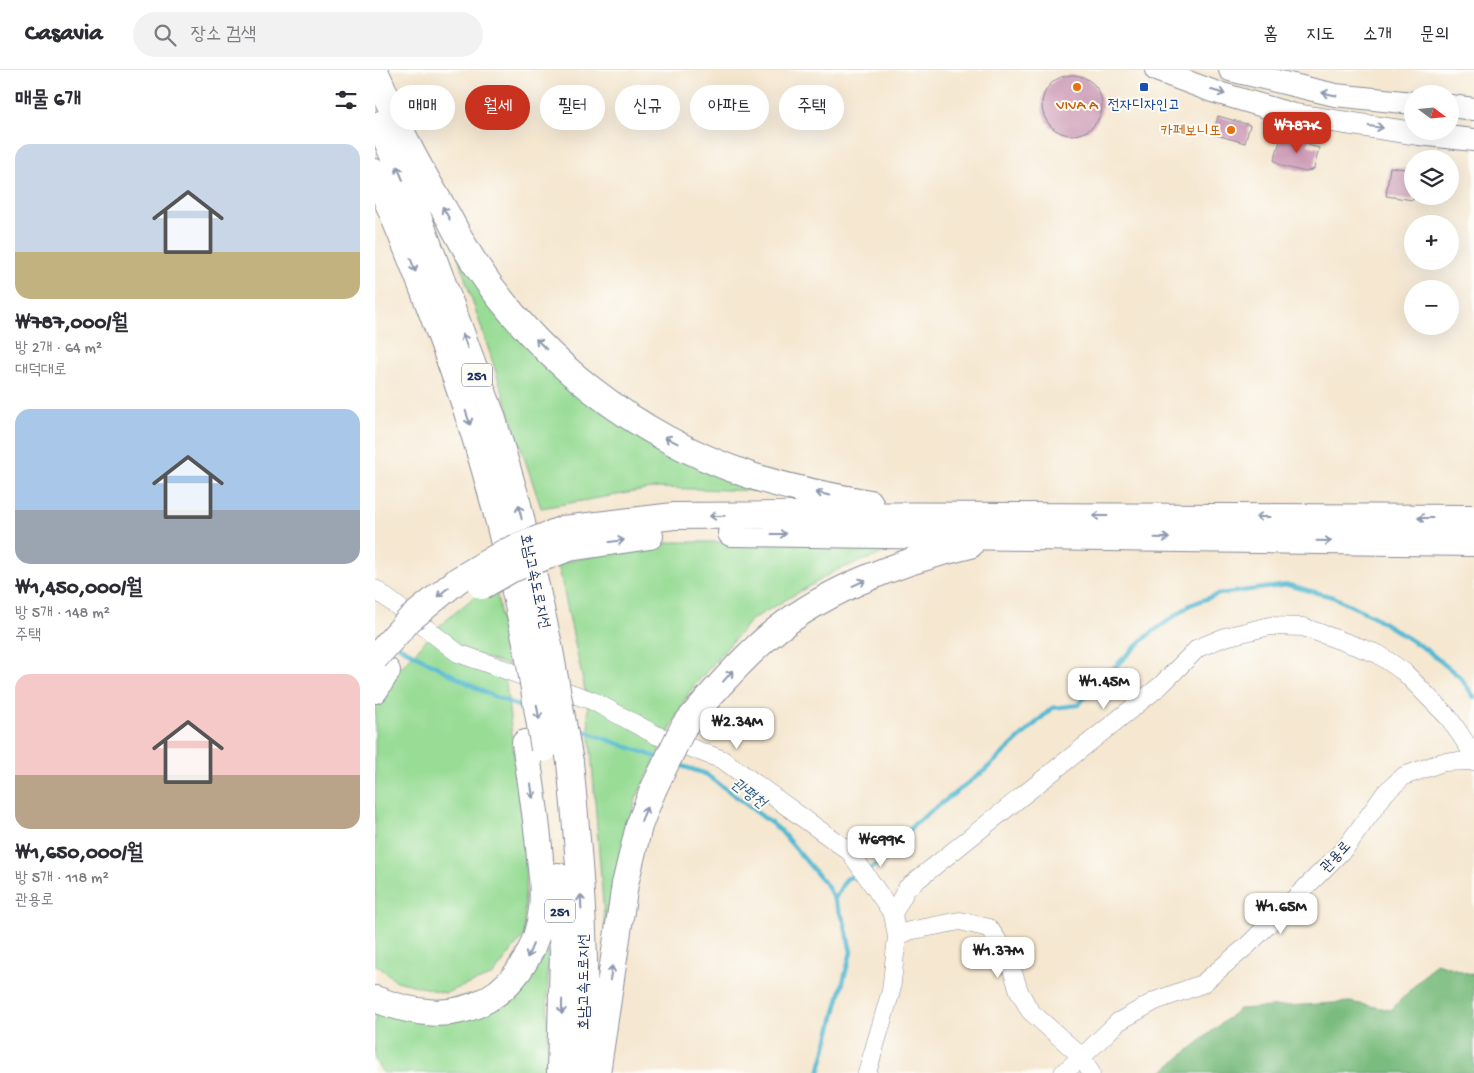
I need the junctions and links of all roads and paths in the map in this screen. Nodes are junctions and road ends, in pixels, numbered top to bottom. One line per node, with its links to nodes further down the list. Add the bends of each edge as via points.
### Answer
1 (1156, 70): 8 (main road, one-way to 8, via 1293,115)
2 (1230, 70): 4 (main road, one-way to 2, via 1335,95)
3 (375, 71): 10 (highway, one-way to 3, via 853,500 746,474 658,434 608,403 563,366 527,330 473,261 407,144)
4 (1404, 102)
5 (1459, 107): 6 (main road)
6 (1474, 109)
7 (375, 113): 16 (highway, 호남고속도로지선 / 251, one-way to 7, via 540,599 518,504 492,416 417,211)
8 (1474, 140)
9 (375, 172): 16 (highway, 251, one-way to 16, via 433,316 482,462 480,494 504,612)
10 (958, 516): 11 (highway, one-way to 10); 13 (highway, one-way to 13, via 675,516)
11 (1474, 518)
12 (1025, 537): 13 (highway, one-way to 12, via 673,533); 14 (highway, one-way to 14); 27 (highway, one-way to 12, bridge, via 625,884 639,826 684,726 760,644 818,603 877,574 918,559 982,542)
13 (566, 538): 17 (highway, bridge, via 505,552 458,580 409,620)
14 (1474, 544)
15 (375, 589): 21 (street, via 458,653 593,701 656,735 723,760 850,852)
16 (528, 646): 18 (highway, one-way to 18); 26 (highway, 호남고속도로지선 / 251, one-way to 16, bridge, via 584,953 570,762)
17 (379, 673)
18 (535, 746): 23 (highway, one-way to 23, via 542,908 531,949 522,967 499,992 465,1010 414,1012); 25 (highway, 호남고속도로지선 / 251, one-way to 25, via 556,840 563,952)
19 (1474, 754): 21 (street, via 1449,718 1404,672 1378,654 1303,627 1270,626 1225,637 1198,648 1160,686 907,888)
20 (1474, 760): 24 (street, 관용로, via 1443,762 1404,776 1386,792 1346,846 1248,945 1202,984 1155,1001 1117,1022)
21 (890, 908): 22 (street)
22 (897, 936): 24 (street, via 960,921 989,928 1007,954 1019,991 1030,1011); 28 (street, via 891,991)
23 (375, 999)
24 (1082, 1057): 29 (street, 관용로); 30 (street)
25 (560, 1073)
26 (582, 1073)
27 (597, 1073)
28 (867, 1073)
29 (1063, 1073)
30 (1091, 1073)

